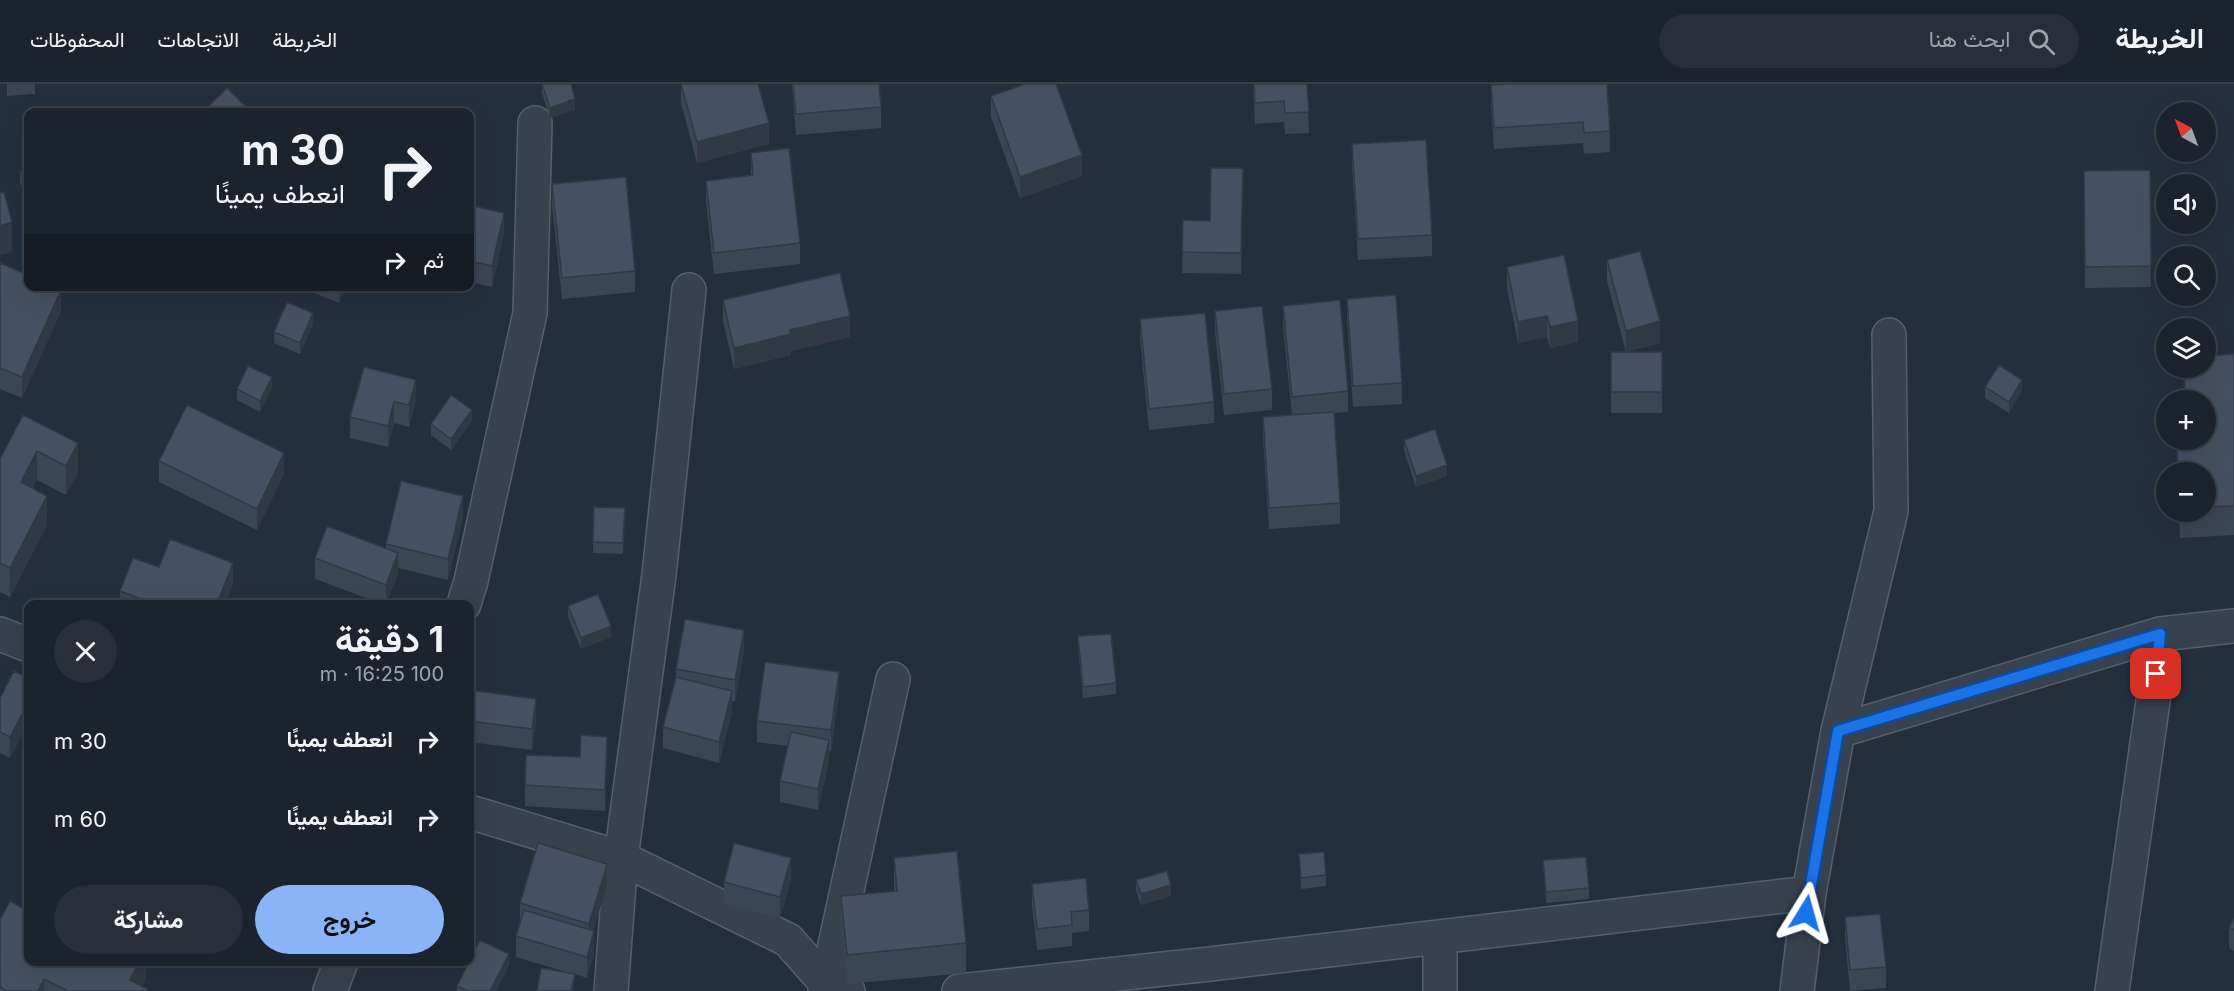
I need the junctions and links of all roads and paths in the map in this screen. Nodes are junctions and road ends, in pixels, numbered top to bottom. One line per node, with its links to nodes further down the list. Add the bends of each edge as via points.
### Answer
1 (535, 123): 4 (street, via 530,313)
2 (689, 290): 12 (street, via 659,575)
3 (1889, 336): 10 (street, via 1891,511)
4 (465, 600)
5 (2234, 626): 7 (street)
6 (0, 634): 8 (street)
7 (2160, 634): 10 (street); 23 (street)
8 (24, 643)
9 (893, 679): 17 (street)
10 (1838, 731): 13 (street)
11 (474, 813): 12 (street)
12 (621, 858): 17 (street, via 788,940); 19 (street)
13 (1809, 893): 14 (street); 22 (street)
14 (1440, 937): 16 (street); 21 (street)
15 (339, 966): 18 (street)
16 (1178, 979): 20 (street)
17 (833, 989)
18 (330, 991)
19 (611, 991)
20 (959, 991)
21 (1440, 991)
22 (1797, 991)
23 (2112, 991)

